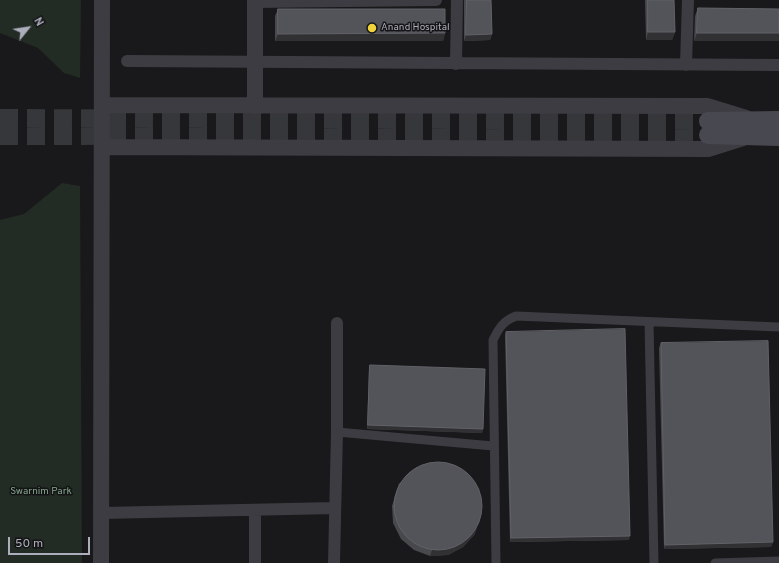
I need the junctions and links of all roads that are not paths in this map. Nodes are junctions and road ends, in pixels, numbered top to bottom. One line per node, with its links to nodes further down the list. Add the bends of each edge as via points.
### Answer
1 (102, 0): 11 (street)
2 (436, 0): 5 (street)
3 (457, 0): 8 (street)
4 (688, 0): 9 (street)
5 (255, 1): 7 (street)
6 (127, 61): 7 (street)
7 (255, 63): 8 (street); 12 (street)
8 (456, 64): 9 (street)
9 (686, 65): 10 (street)
10 (779, 65)
11 (102, 106): 12 (street); 17 (street)
12 (255, 106): 15 (street, via 707,106)
13 (779, 120): 15 (main road)
14 (708, 128): 15 (main road)
15 (750, 128): 16 (main road); 17 (street, via 708,150)
16 (779, 137)
17 (102, 147): 25 (street)
18 (649, 322): 20 (street); 22 (street, via 516,316 506,320 493,340); 31 (street)
19 (337, 323): 21 (street)
20 (779, 327)
21 (337, 432): 22 (street); 23 (street)
22 (493, 446): 30 (street)
23 (335, 508): 24 (street); 29 (street)
24 (255, 510): 25 (street); 28 (street)
25 (102, 513): 27 (street)
26 (779, 562): 32 (street)
27 (101, 563)
28 (255, 563)
29 (334, 563)
30 (496, 563)
31 (654, 563)
32 (715, 563)

